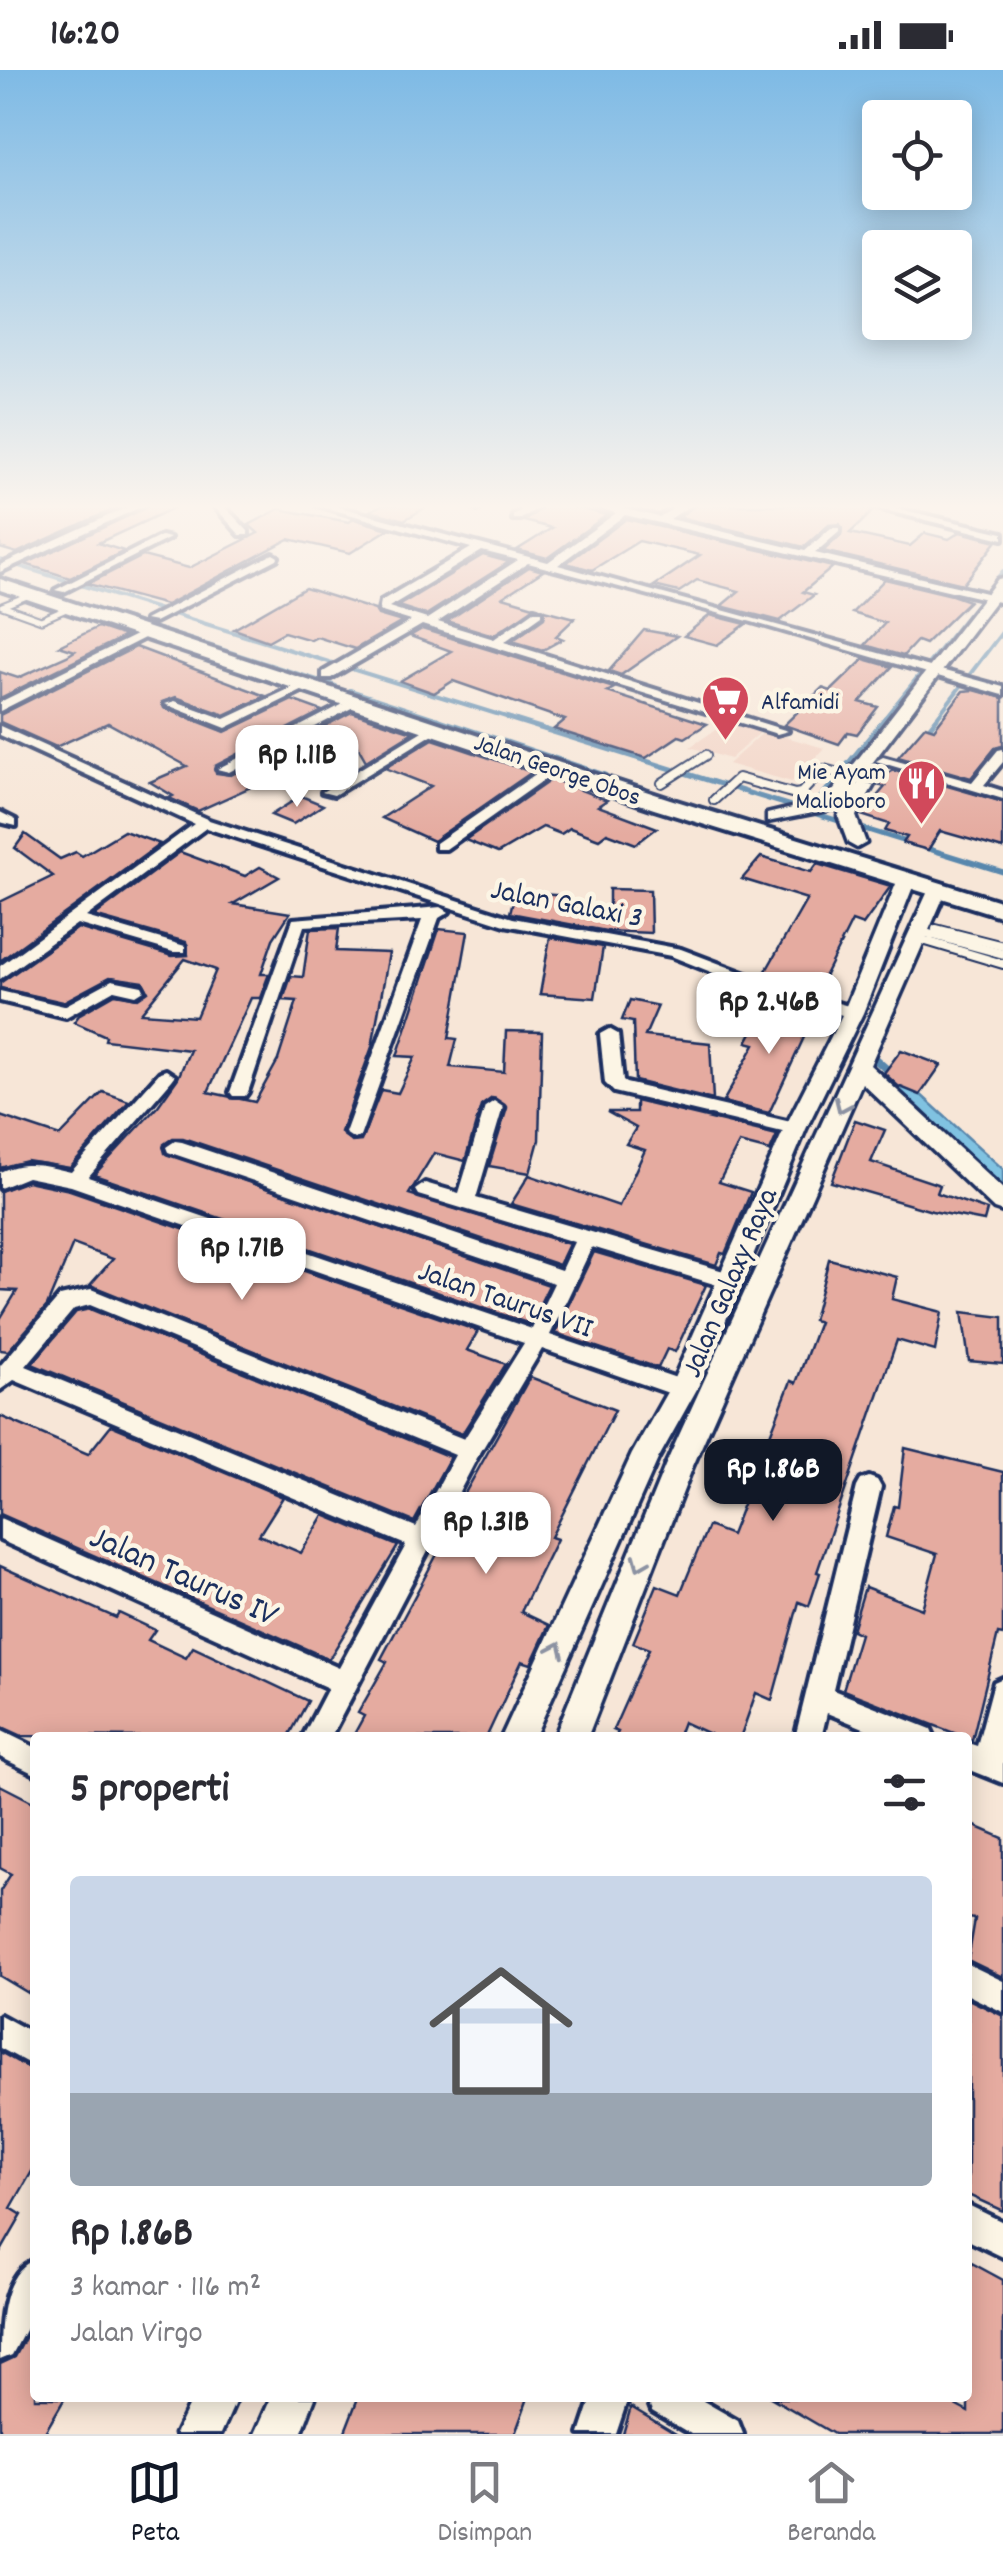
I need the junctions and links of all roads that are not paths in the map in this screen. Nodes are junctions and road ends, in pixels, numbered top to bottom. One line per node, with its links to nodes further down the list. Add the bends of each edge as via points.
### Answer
1 (117, 615): 9 (main road, Jalan George Obos)
2 (170, 615): 9 (street)
3 (402, 615): 8 (street)
4 (436, 615): 8 (street)
5 (535, 615): 10 (street)
6 (732, 615): 11 (street)
7 (988, 615): 11 (street)
8 (425, 622): 10 (street); 12 (street)
9 (151, 626): 12 (main road, Jalan George Obos); 15 (street)
10 (498, 641): 18 (street)
11 (942, 674): 13 (street); 21 (street); 24 (street)
12 (337, 688): 14 (street, via 226,724); 16 (main road, Jalan George Obos); 23 (street); 27 (main road, Jalan George Obos)
13 (1003, 692)
14 (170, 704)
15 (0, 706)
16 (437, 728): 22 (main road, Jalan George Obos); 26 (street)
17 (0, 730): 31 (street)
18 (782, 730)
19 (1002, 753): 25 (street)
20 (706, 756): 27 (lane)
21 (882, 761): 25 (street); 32 (street, via 850,806)
22 (555, 766): 27 (main road, Jalan George Obos); 33 (street)
23 (224, 769)
24 (854, 777): 29 (lane, via 824,769 795,794 738,778); 30 (street, via 828,806)
25 (975, 787): 28 (street)
26 (329, 792)
27 (662, 794): 29 (main road, Jalan George Obos); 34 (main road, Jalan George Obos, via 725,823)
28 (1003, 795)
29 (714, 800): 30 (main road, Jalan George Obos)
30 (773, 818): 32 (main road, Jalan George Obos)
31 (204, 823): 37 (street); 40 (street)
32 (857, 843): 36 (main road, Jalan George Obos)
33 (441, 846)
34 (907, 878): 35 (main road, Jalan George Obos); 49 (street, Jalan Galaxy Raya)
35 (938, 889): 38 (main road, Jalan George Obos); 41 (street, Jalan Galaxy Raya)
36 (1003, 890)
37 (457, 906): 39 (street, Jalan Galaxi 3); 49 (street, Jalan Galaxi 3, via 675,952)
38 (1003, 910)
39 (432, 915): 53 (street, Jalan Galaxi 3, via 298,922); 56 (street)
40 (72, 918): 43 (street); 46 (street)
41 (918, 932): 42 (lane); 44 (lane); 45 (lane); 51 (street, Jalan Galaxy Raya)
42 (1003, 946)
43 (179, 949)
44 (1003, 954)
45 (1003, 964)
46 (0, 974)
47 (136, 990): 48 (street, via 112,986 66,1012)
48 (0, 996)
49 (853, 1013): 55 (street, Jalan Galaxy Raya)
50 (609, 1034): 55 (street, via 620,1088)
51 (860, 1068): 62 (street); 71 (street, Jalan Galaxy Raya, one-way to 71)
52 (166, 1076): 58 (street)
53 (239, 1092)
54 (494, 1107): 61 (street)
55 (795, 1130): 65 (street, Jalan Galaxy Raya)
56 (354, 1132)
57 (175, 1146): 64 (street)
58 (75, 1180): 59 (street, Jalan Taurus VII, via 26,1168); 66 (street, Jalan Taurus VII)
59 (0, 1181)
60 (425, 1190): 61 (street)
61 (466, 1201): 63 (street)
62 (1003, 1203)
63 (587, 1236): 64 (street); 65 (street)
64 (564, 1279): 66 (street)
65 (727, 1280): 68 (street, Jalan Galaxy Raya)
66 (536, 1340): 68 (street, Jalan Taurus VII); 69 (street)
67 (5, 1375): 69 (street, via 67,1302 90,1297); 74 (street)
68 (683, 1389): 70 (street, Jalan Galaxy Raya)
69 (469, 1451): 74 (street)
70 (646, 1454): 71 (street); 79 (street, Jalan Galaxy Raya, one-way to 70)
71 (679, 1466): 80 (street, Jalan Galaxy Raya, one-way to 80)
72 (869, 1486): 77 (street)
73 (0, 1529): 75 (street, Jalan Taurus IV)
74 (421, 1540): 75 (street)
75 (342, 1682): 78 (street)
76 (1003, 1691): 85 (street)
77 (821, 1698): 81 (street); 82 (street)
78 (318, 1732)
79 (520, 1732)
80 (572, 1732)
81 (810, 1732)
82 (907, 1732)
83 (0, 1743): 84 (street)
84 (30, 1758)
85 (986, 1763)
86 (972, 1981): 87 (street)
87 (1003, 1996)
88 (0, 2030): 89 (street)
89 (30, 2049)
90 (972, 2224): 91 (street)
91 (1003, 2240)
92 (30, 2286): 93 (street)
93 (0, 2343)
94 (213, 2402): 98 (street)
95 (291, 2402): 99 (street)
96 (609, 2402): 100 (street)
97 (672, 2402): 101 (street)
98 (198, 2434)
99 (278, 2434)
100 (598, 2434)
101 (724, 2434)

